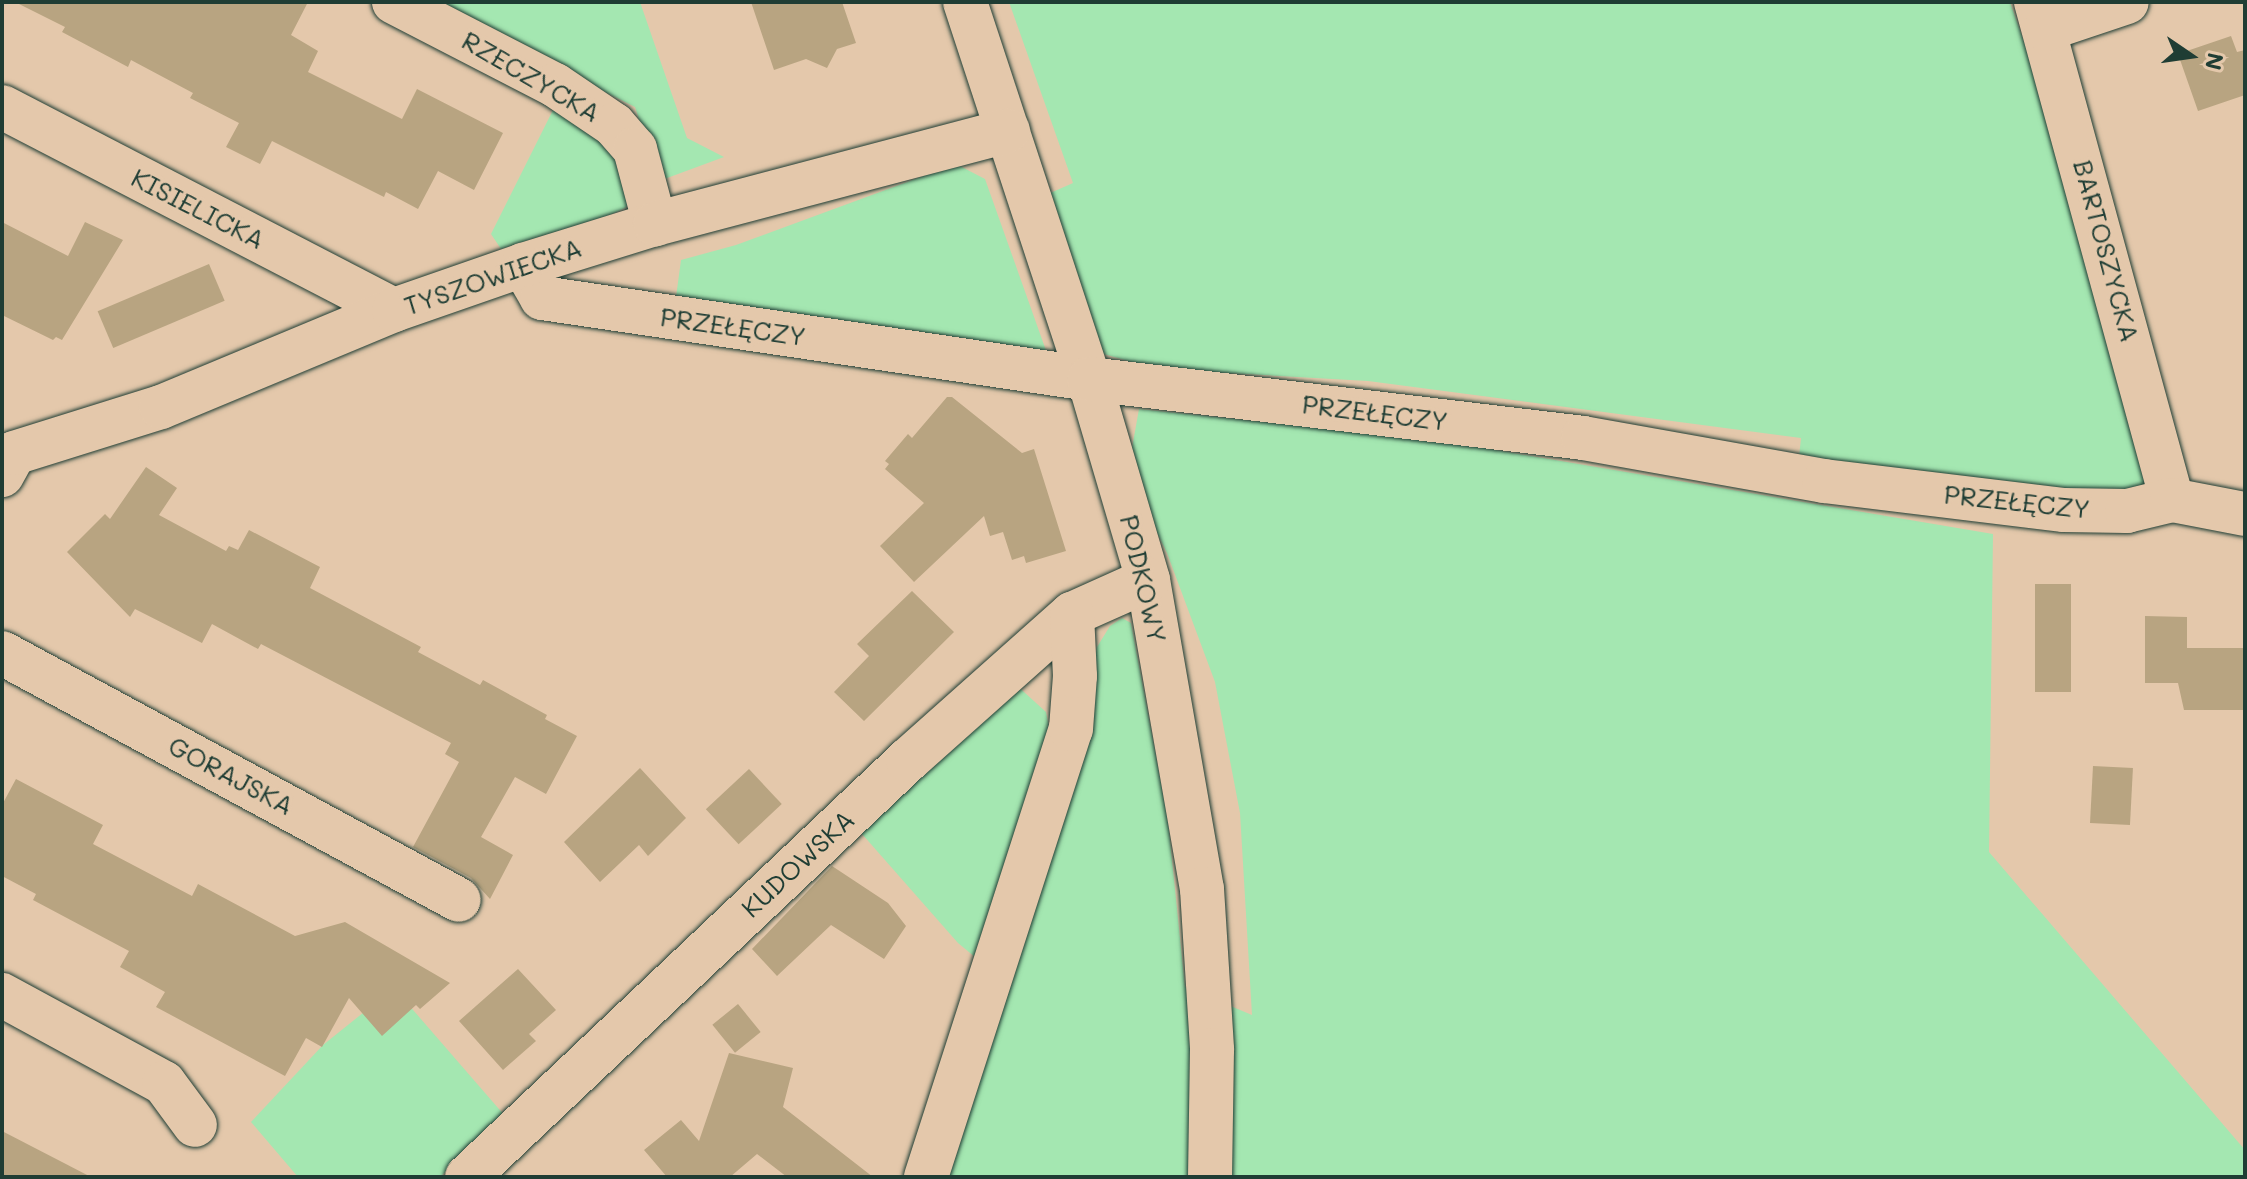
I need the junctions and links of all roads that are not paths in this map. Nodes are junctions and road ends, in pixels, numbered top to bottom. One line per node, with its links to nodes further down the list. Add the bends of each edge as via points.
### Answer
1 (394, 2): 7 (street, RZECZYCKA, via 555,85 614,125 635,149)
2 (965, 2): 6 (street, PODKOWY)
3 (2127, 2): 4 (street)
4 (2041, 15): 12 (street, BARTOSZYCKA)
5 (2, 107): 9 (street, KISIELICKA)
6 (1008, 131): 7 (street, TYSZOWIECKA); 10 (street, PODKOWY)
7 (655, 224): 8 (street, TYSZOWIECKA)
8 (523, 265): 9 (street, TYSZOWIECKA); 10 (street, PRZEŁĘCZY, via 542,298)
9 (394, 310): 11 (street, TYSZOWIECKA, via 161,407)
10 (1089, 379): 12 (street, PRZEŁĘCZY, via 1583,438 1824,481 2064,510 2127,511); 14 (street, PODKOWY)
11 (6, 459)
12 (2172, 500): 13 (street, PRZEŁĘCZY)
13 (2245, 514)
14 (1148, 580): 15 (street, KUDOWSKA); 22 (street, PODKOWY, via 1202,889 1212,1050)
15 (1072, 614): 20 (street, KUDOWSKA, via 908,760); 21 (street, via 1071,729)
16 (2, 653): 17 (street, GORAJSKA)
17 (459, 900)
18 (2, 995): 19 (street, via 164,1083)
19 (195, 1125)
20 (467, 1177)
21 (926, 1177)
22 (1210, 1177)

